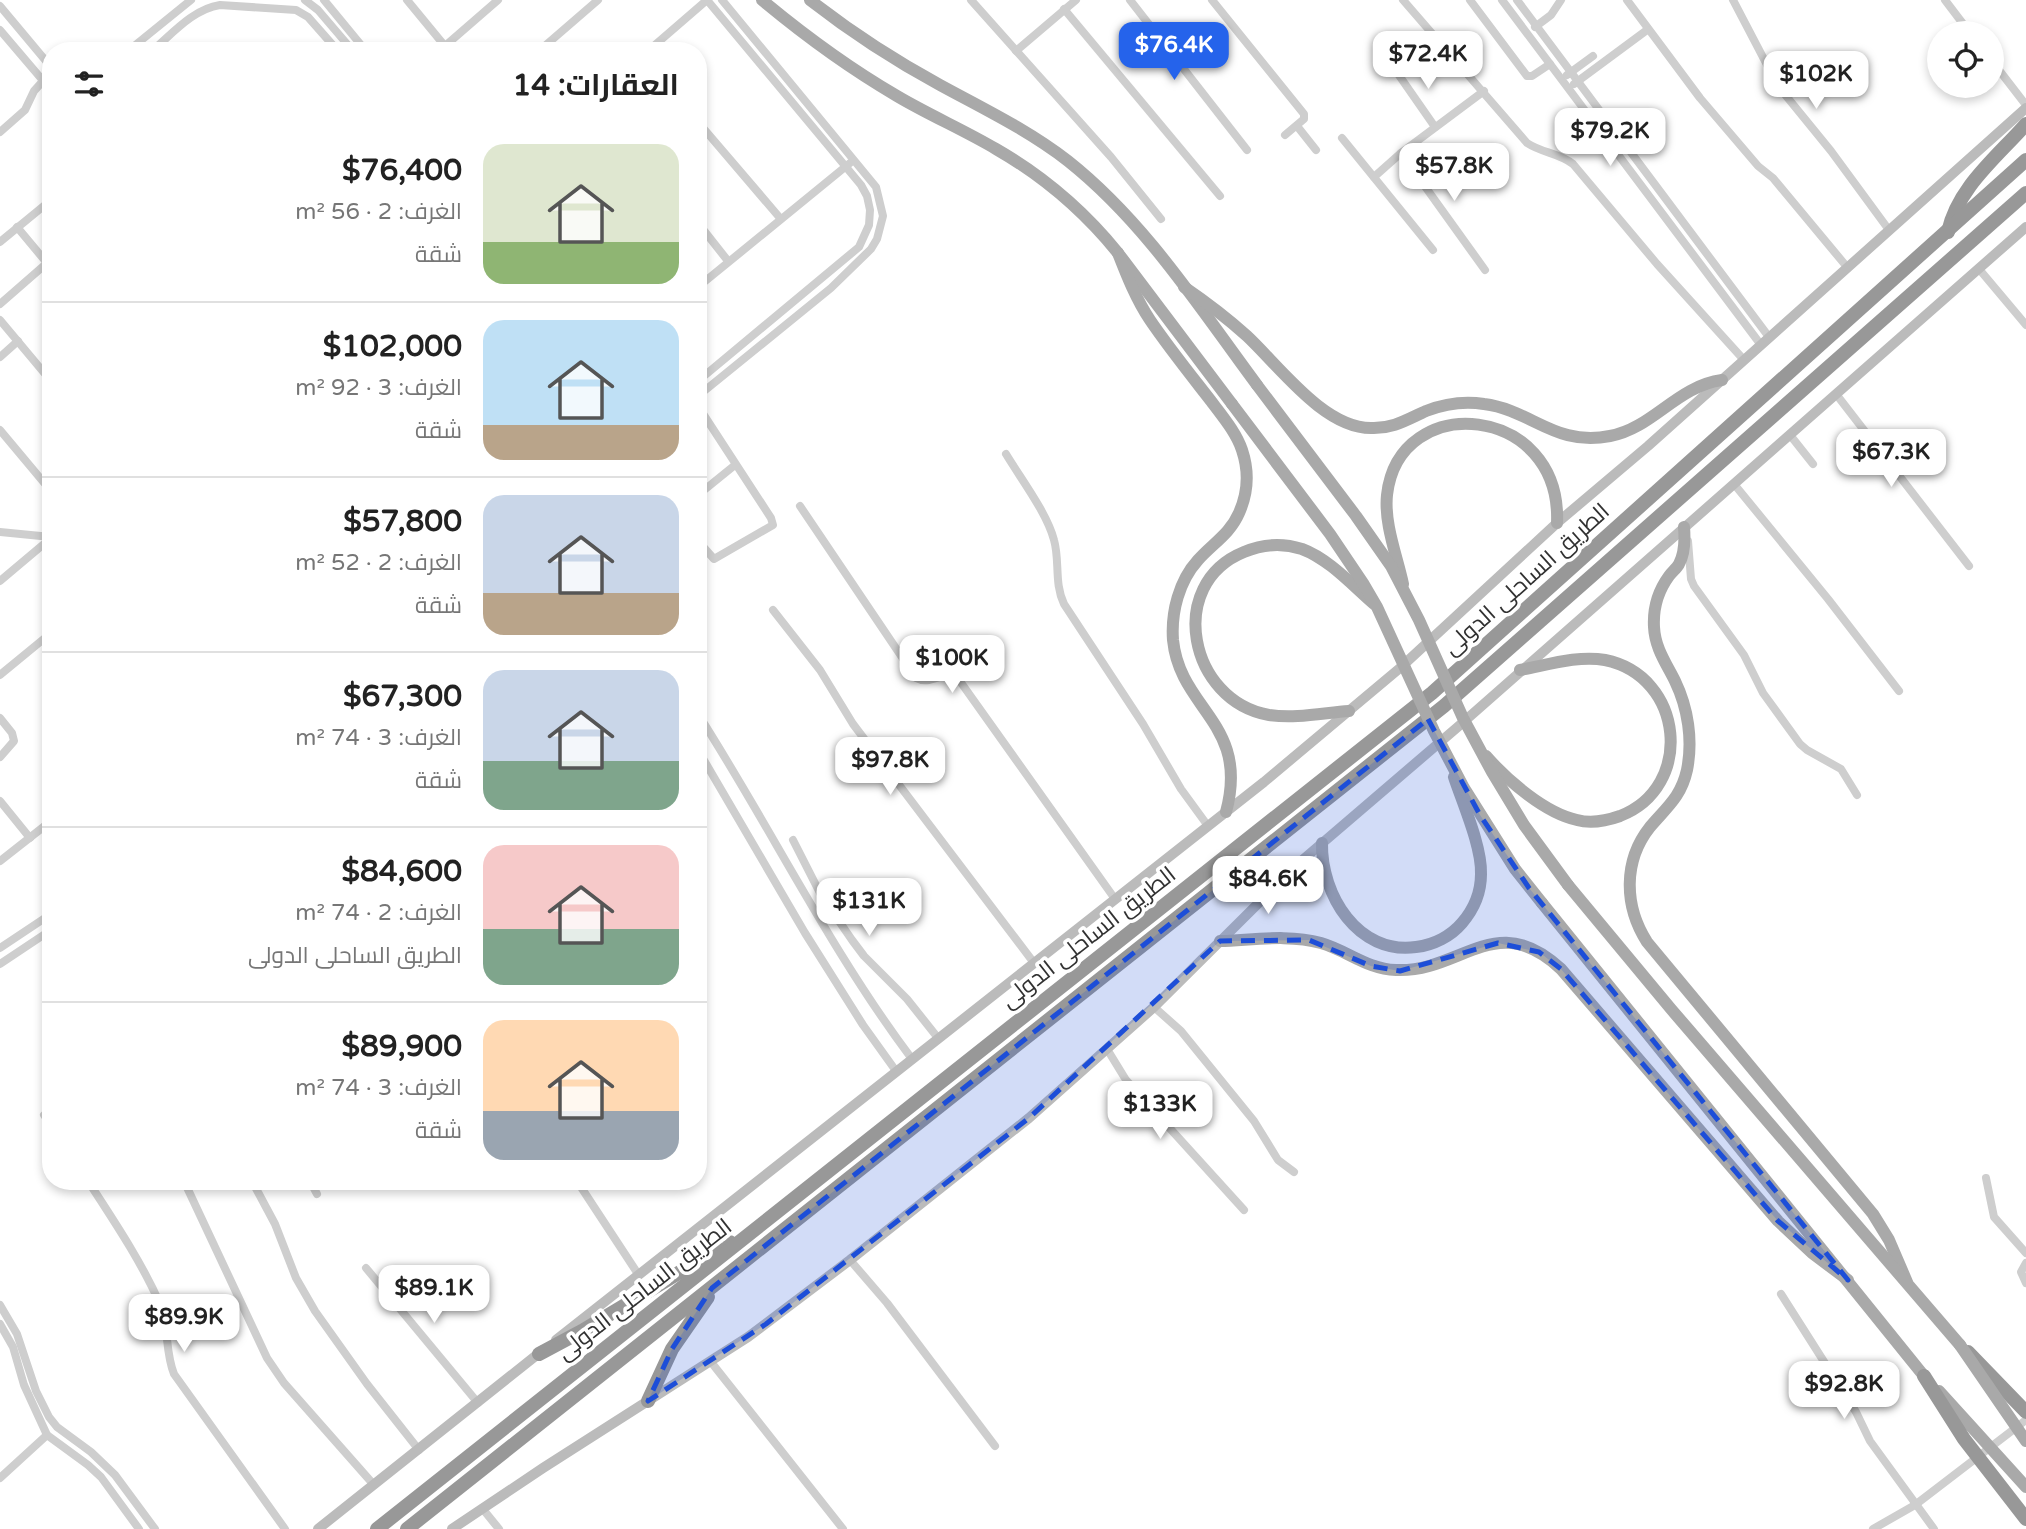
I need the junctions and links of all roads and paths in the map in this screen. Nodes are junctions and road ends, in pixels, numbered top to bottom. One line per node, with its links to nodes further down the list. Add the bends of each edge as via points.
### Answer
1 (191, 0): 32 (street)
2 (324, 0): 36 (street)
3 (407, 0): 37 (street)
4 (498, 0): 38 (street)
5 (598, 0): 39 (street)
6 (707, 0): 40 (street); 67 (street)
7 (722, 0): 65 (street)
8 (762, 0): 83 (main road, via 865,77 1032,172 1084,216)
9 (810, 0): 92 (main road, via 882,51 1012,123 1068,161 1124,211)
10 (971, 0): 41 (street)
11 (1076, 0): 25 (street)
12 (1130, 0): 62 (street)
13 (1212, 0): 56 (street, via 1304,114)
14 (1469, 0): 44 (street, via 1527,76)
15 (1502, 0): 31 (street)
16 (1517, 0): 28 (street)
17 (1562, 0): 28 (street)
18 (1627, 0): 30 (street)
19 (1733, 0): 78 (street, via 1778,86)
20 (1945, 0): 27 (street)
21 (307, 1): 26 (street); 35 (street)
22 (1408, 2): 53 (street)
23 (210, 3): 26 (street, via 288,8); 33 (street)
24 (0, 6): 42 (street)
25 (1065, 9): 41 (street); 70 (street)
26 (301, 13): 34 (street)
27 (1961, 21)
28 (1536, 26): 31 (street); 46 (street)
29 (0, 30): 49 (street)
30 (1647, 30): 51 (street); 87 (street)
31 (1527, 33): 44 (street)
32 (139, 42)
33 (162, 42)
34 (330, 42)
35 (345, 42)
36 (359, 42)
37 (441, 42)
38 (454, 42)
39 (549, 42)
40 (658, 42)
41 (1016, 51): 75 (street)
42 (42, 56)
43 (1593, 56): 46 (street)
44 (1550, 64): 48 (street)
45 (1396, 71): 57 (street)
46 (1571, 72): 48 (street); 51 (street)
47 (2004, 77): 54 (street)
48 (1562, 79): 52 (street)
49 (42, 80)
50 (42, 82): 58 (street, via 25,110)
51 (1578, 82): 52 (street); 95 (street)
52 (1568, 88): 97 (street)
53 (1484, 91): 57 (street); 102 (street, via 1527,143 1573,164)
54 (2026, 107): 78 (street)
55 (2026, 124): 79 (highway, via 1957,203)
56 (1297, 126): 60 (street); 63 (street)
57 (1436, 127): 64 (street)
58 (0, 132)
59 (707, 133): 74 (street)
60 (1285, 135)
61 (1342, 138): 68 (street)
62 (1247, 150)
63 (1316, 150)
64 (1401, 153): 68 (street); 89 (street)
65 (854, 159): 67 (street); 93 (street, via 876,187 883,216 871,249)
66 (2026, 160): 79 (highway, الطريق الساحلى الدولى)
67 (847, 166): 74 (street); 90 (street, via 867,196 869,225 859,247)
68 (1374, 177): 82 (street)
69 (2026, 193): 73 (highway, الطريق الساحلى الدولى)
70 (1220, 196)
71 (2026, 203): 73 (highway)
72 (42, 207): 76 (street)
73 (2009, 208): 185 (highway, الطريق الساحلى الدولى, via 1444,706)
74 (780, 218): 85 (street)
75 (1161, 219)
76 (18, 227): 81 (street); 84 (street)
77 (2026, 227): 88 (street)
78 (1889, 230): 87 (street)
79 (1948, 232): 176 (highway, الطريق الساحلى الدولى, via 1432,693)
80 (707, 234): 85 (street)
81 (0, 242)
82 (1433, 250)
83 (1118, 253): 127 (main road, bridge, via 1330,534); 143 (main road, via 1143,310 1231,428 1246,464 1246,491 1238,516 1187,575 1173,624 1183,675 1227,747 1231,779)
84 (42, 257)
85 (729, 261): 91 (street)
86 (42, 267): 94 (street)
87 (1847, 267): 100 (street)
88 (1979, 269): 98 (street); 107 (street)
89 (1485, 270)
90 (823, 277): 93 (street); 104 (street)
91 (707, 279)
92 (1184, 287): 105 (main road, via 1245,334 1325,413 1356,427 1392,426 1440,407 1472,403 1507,409 1561,435 1606,437 1644,423 1688,390); 126 (main road, bridge, via 1356,516)
93 (831, 288): 106 (street)
94 (0, 304)
95 (1751, 313): 97 (street); 100 (street)
96 (0, 320): 99 (street)
97 (1742, 320): 100 (street)
98 (2026, 325)
99 (18, 341): 101 (street); 103 (street)
100 (1765, 341): 102 (street)
101 (0, 357)
102 (1744, 360): 105 (street)
103 (42, 370)
104 (707, 374)
105 (1722, 380): 118 (street)
106 (707, 389)
107 (1836, 394): 110 (street); 124 (street)
108 (707, 420): 113 (street)
109 (0, 430): 114 (street)
110 (1790, 435): 112 (street); 115 (street)
111 (1006, 454): 144 (street, via 1051,529 1064,604)
112 (1813, 464)
113 (735, 465): 116 (street); 123 (street, via 773,525 714,559)
114 (42, 480)
115 (1734, 484): 119 (street); 133 (street)
116 (707, 488)
117 (800, 506): 150 (street, via 916,678 957,677)
118 (1557, 523): 126 (main road, bridge, via 1552,483 1531,449 1498,428 1476,424 1436,430 1413,445 1389,485 1387,515); 134 (street)
119 (1684, 527): 131 (street); 141 (street, via 1694,586 1744,655 1763,693 1800,744 1841,769); 183 (main road, via 1679,565 1659,595 1654,623 1659,651 1686,715 1687,768 1680,794 1636,850 1629,883 1633,914 1647,942 1873,1214)
120 (0, 532): 121 (street)
121 (42, 537)
122 (42, 546): 125 (street)
123 (707, 551)
124 (1969, 566)
125 (0, 581)
126 (1405, 592): 137 (main road, bridge)
127 (1377, 607): 134 (main road, via 1317,556 1270,545 1246,551 1225,564 1213,575 1197,610 1196,638 1203,665 1219,688 1242,705 1282,716); 139 (main road, bridge)
128 (773, 610): 156 (street)
129 (42, 640): 132 (street)
130 (0, 661): 132 (street)
131 (1520, 670): 137 (main road, bridge, via 1584,659 1614,663 1648,683 1665,708 1671,737 1662,778 1650,795 1616,817 1574,820 1514,783); 148 (street)
132 (4, 672)
133 (1899, 691)
134 (1349, 711): 143 (street)
135 (0, 718): 138 (street, via 14,741)
136 (707, 729): 158 (street)
137 (1477, 745): 183 (main road, bridge, via 1524,825 1568,885)
138 (0, 757)
139 (1448, 760): 148 (main road, bridge, via 1481,866 1478,894 1465,919 1445,937 1419,947 1374,940 1346,917 1333,898 1325,877); 182 (main road, bridge, via 1497,842 1542,903)
140 (707, 766): 160 (street)
141 (1857, 795)
142 (0, 801): 146 (street)
143 (1226, 812): 144 (street)
144 (1208, 826): 150 (street)
145 (42, 828): 146 (street)
146 (30, 838): 149 (street)
147 (793, 840): 162 (street, via 821,895 864,956)
148 (1322, 843): 153 (street)
149 (0, 861)
150 (1115, 899): 156 (street)
151 (42, 920): 154 (street)
152 (42, 936): 155 (street)
153 (1220, 941): 159 (street); 182 (main road, via 1309,940 1371,966 1400,971 1498,943 1539,952 1561,969 1778,1221)
154 (2, 947): 155 (street)
155 (13, 957): 157 (street)
156 (1034, 963): 162 (street)
157 (0, 964)
158 (869, 1000): 160 (street); 161 (street)
159 (1154, 1007): 164 (street); 167 (street, via 1181,1031 1254,1121 1278,1160)
160 (853, 1009): 163 (street)
161 (895, 1037): 163 (street); 165 (street)
162 (938, 1038): 165 (street)
163 (879, 1047): 166 (street)
164 (1107, 1049): 175 (street, via 1126,1080); 178 (street, via 1029,1118)
165 (912, 1059): 166 (street)
166 (896, 1071): 181 (street)
167 (1294, 1172)
168 (1986, 1178): 177 (street, via 1994,1217)
169 (94, 1190): 211 (street, via 160,1304 174,1374)
170 (188, 1190): 202 (street, via 267,1358)
171 (257, 1190): 200 (street, via 315,1311)
172 (315, 1190): 174 (street)
173 (583, 1190): 181 (street)
174 (317, 1194)
175 (1244, 1210)
176 (763, 1225): 190 (highway); 213 (highway, الطريق الساحلى الدولى)
177 (2026, 1253)
178 (850, 1260): 191 (street); 199 (street)
179 (2026, 1263): 184 (street, via 2021,1272)
180 (366, 1268): 194 (street)
181 (638, 1274): 190 (street)
182 (1848, 1280): 192 (main road)
183 (1907, 1282): 189 (main road)
184 (2026, 1283)
185 (712, 1288): 193 (highway, via 672,1349); 214 (highway, الطريق الساحلى الدولى)
186 (1781, 1294): 206 (street, via 1870,1441)
187 (0, 1305): 204 (street, via 17,1334 49,1417)
188 (0, 1324): 197 (street)
189 (1960, 1345): 195 (highway, bridge); 198 (main road, bridge)
190 (539, 1354): 194 (street)
191 (711, 1362): 193 (street); 217 (street)
192 (1924, 1376): 203 (main road, bridge); 208 (highway, bridge, via 1964,1439)
193 (648, 1401): 207 (street)
194 (478, 1403): 200 (street)
195 (2026, 1412)
196 (2026, 1420): 206 (street)
197 (47, 1436): 201 (street); 205 (street, via 88,1465)
198 (2026, 1441)
199 (995, 1446)
200 (419, 1450): 202 (street)
201 (0, 1479)
202 (374, 1485): 212 (street)
203 (2026, 1487)
204 (126, 1489): 205 (street); 210 (street)
205 (116, 1497): 209 (street)
206 (1915, 1505): 218 (street); 219 (street)
207 (482, 1508): 215 (street); 216 (street)
208 (2026, 1519)
209 (139, 1529)
210 (155, 1529)
211 (285, 1529)
212 (318, 1529)
213 (377, 1529)
214 (407, 1529)
215 (452, 1529)
216 (499, 1529)
217 (843, 1529)
218 (1873, 1529)
219 (1934, 1529)

